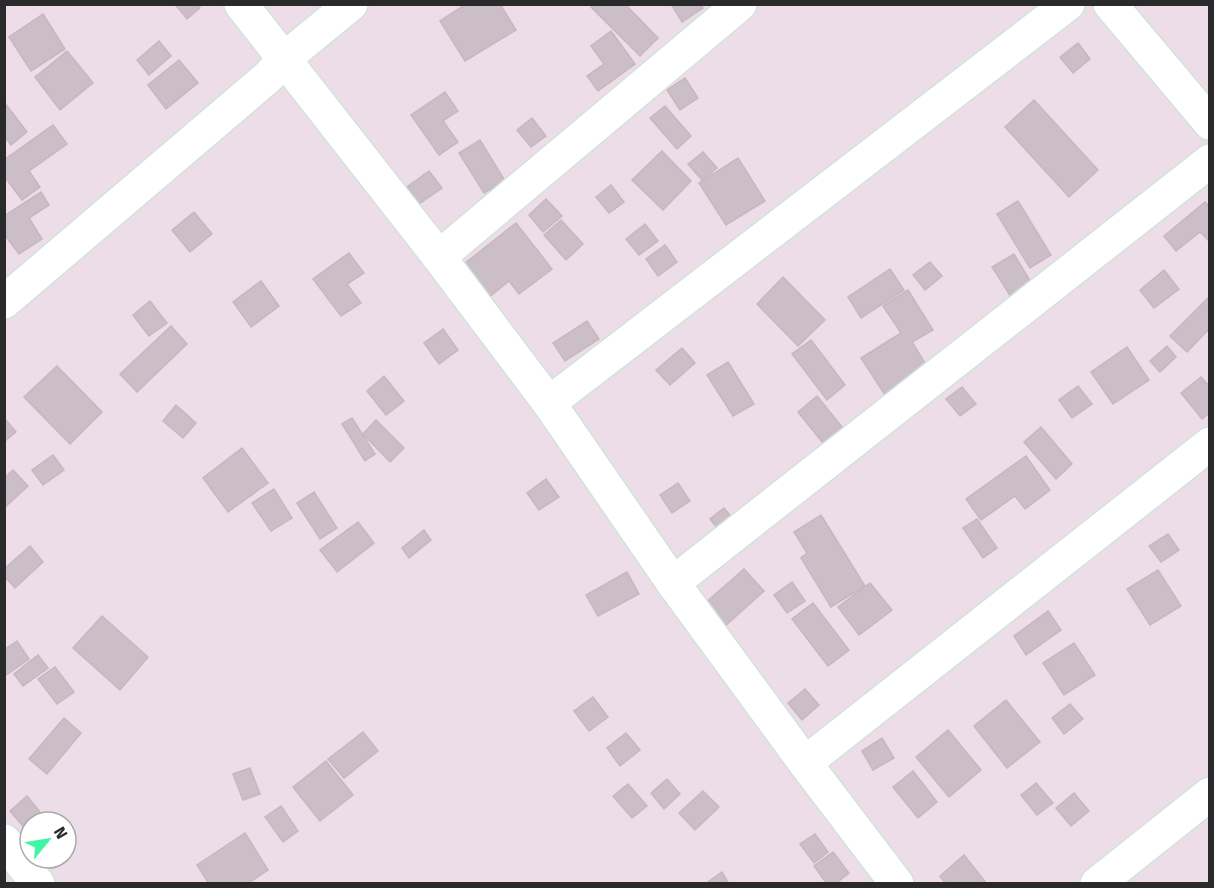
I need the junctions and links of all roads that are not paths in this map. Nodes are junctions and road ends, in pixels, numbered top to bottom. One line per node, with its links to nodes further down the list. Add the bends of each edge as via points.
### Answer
1 (241, 4): 6 (street)
2 (351, 4): 6 (street)
3 (740, 4): 9 (street)
4 (1068, 4): 11 (street)
5 (1110, 4): 7 (street)
6 (284, 59): 9 (street); 10 (street, via 268,77)
7 (1209, 123)
8 (1209, 161): 13 (street)
9 (439, 257): 11 (street)
10 (4, 302)
11 (549, 403): 13 (street)
12 (1209, 444): 14 (street)
13 (674, 583): 14 (street)
14 (805, 763): 18 (street)
15 (1209, 794): 19 (street)
16 (4, 841): 17 (street)
17 (38, 884)
18 (897, 884)
19 (1097, 884)

